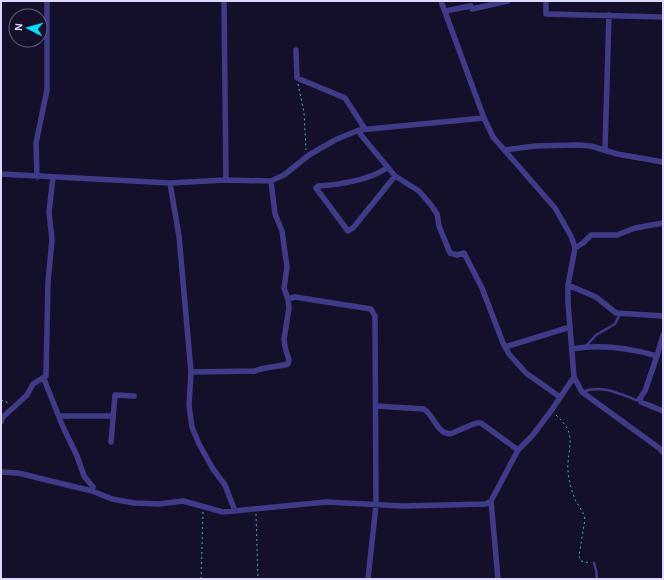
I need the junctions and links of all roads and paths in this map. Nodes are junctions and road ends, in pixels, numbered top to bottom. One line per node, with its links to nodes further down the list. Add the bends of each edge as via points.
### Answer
1 (46, 1): 20 (street, via 46,90 36,143)
2 (224, 1): 22 (street)
3 (441, 1): 6 (street)
4 (508, 1): 6 (street, via 472,10 470,6)
5 (546, 1): 7 (street, via 546,14)
6 (445, 11): 11 (street)
7 (609, 15): 8 (street); 13 (street)
8 (663, 16)
9 (296, 50): 10 (street)
10 (297, 78): 12 (street, via 345,98); 15 (path, via 304,112)
11 (484, 118): 12 (street); 14 (street, via 493,137)
12 (362, 130): 15 (street, via 335,140); 17 (street, via 361,135)
13 (605, 149): 14 (street, via 578,145); 16 (street, via 617,154)
14 (504, 150): 26 (street, via 555,208)
15 (306, 157): 23 (street)
16 (663, 162)
17 (387, 168): 19 (street); 19 (street, via 368,177 316,188 348,231)
18 (1, 174): 20 (street)
19 (395, 176): 33 (street, via 419,191 431,205 437,214 450,253 464,254 482,288)
20 (38, 177): 21 (street)
21 (53, 177): 24 (street); 39 (street, via 49,212 52,240 46,323 47,372)
22 (226, 180): 23 (street); 24 (street)
23 (271, 181): 28 (street, via 275,214 282,231 287,267 284,288)
24 (170, 183): 37 (street, via 179,236)
25 (663, 223): 26 (street, via 635,228 617,235 591,235)
26 (575, 248): 27 (street)
27 (568, 285): 29 (street, via 596,297); 31 (street)
28 (288, 299): 37 (street, via 284,339 288,364 255,371); 46 (street, via 295,297 371,309 375,316)
29 (620, 314): 30 (street); 34 (lane, via 615,324 596,335)
30 (663, 316)
31 (570, 327): 33 (street); 35 (street)
32 (663, 335): 36 (street)
33 (505, 347): 42 (street, via 526,373)
34 (586, 347): 35 (street); 36 (street, via 626,349)
35 (572, 350): 38 (street)
36 (657, 356): 43 (street, via 645,391)
37 (191, 372): 61 (street, via 189,406 192,427 209,463 225,485)
38 (574, 377): 40 (street); 42 (street)
39 (44, 379): 45 (street, via 33,384); 49 (street)
40 (582, 392): 43 (lane, via 589,389 607,389 636,400); 54 (street)
41 (134, 396): 50 (street, via 115,395)
42 (560, 397): 47 (street)
43 (640, 398): 48 (street, via 641,402)
44 (1, 400): 45 (path)
45 (15, 406): 51 (street)
46 (376, 406): 53 (street, via 424,409 446,434 480,423); 58 (street)
47 (551, 411): 53 (street); 62 (path, via 562,421 571,439 568,464 571,486 585,519 579,559 585,563)
48 (663, 411)
49 (59, 416): 50 (street); 56 (street, via 75,449 84,476 93,488)
50 (113, 416): 52 (street)
51 (1, 422)
52 (111, 442)
53 (518, 450): 57 (street)
54 (663, 452)
55 (1, 472): 56 (street, via 18,473)
56 (92, 491): 59 (street, via 112,499 134,503 159,504 182,501)
57 (491, 501): 58 (street, via 486,504); 66 (street)
58 (376, 505): 60 (street, via 326,502); 65 (street)
59 (203, 506): 61 (street, via 223,512); 63 (path)
60 (256, 510): 61 (street); 64 (path)
61 (235, 511)
62 (594, 563): 67 (lane)
63 (200, 579)
64 (258, 579)
65 (368, 579)
66 (498, 579)
67 (596, 579)

